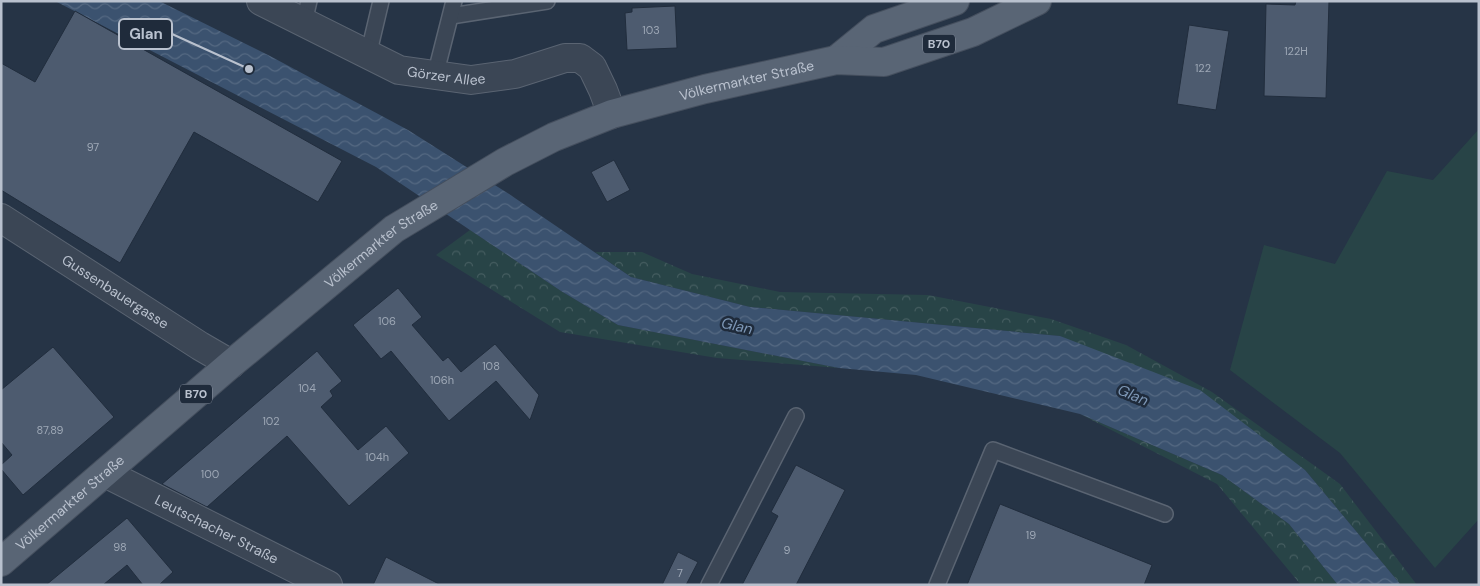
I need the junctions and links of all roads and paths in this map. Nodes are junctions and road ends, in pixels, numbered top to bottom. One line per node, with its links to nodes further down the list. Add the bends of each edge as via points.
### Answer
1 (261, 1): 7 (street, Görzer Allee)
2 (381, 1): 8 (lane)
3 (547, 1): 6 (lane)
4 (954, 1): 9 (main road, Völkermarkter Straße / B70, via 874,29)
5 (1038, 1): 9 (main road, Völkermarkter Straße / B70, via 973,32 884,62)
6 (453, 8): 10 (lane)
7 (306, 12): 8 (street, Görzer Allee)
8 (368, 56): 10 (street, Görzer Allee, via 400,70)
9 (836, 60): 11 (main road, Völkermarkter Straße / B70, via 705,89)
10 (435, 76): 11 (street, Görzer Allee, via 471,80 515,74 565,58 580,58 592,67)
11 (612, 114): 13 (main road, Völkermarkter Straße / B70, via 554,137 505,162 394,229)
12 (1, 218): 13 (street, Gussenbauergasse)
13 (231, 364): 15 (main road, Völkermarkter Straße / B70)
14 (796, 416): 19 (lane)
15 (105, 473): 17 (main road, Völkermarkter Straße / B70); 18 (street, Leutschacher Straße)
16 (1165, 514): 20 (lane, via 993,450)
17 (1, 562)
18 (313, 582)
19 (709, 585)
20 (937, 585)

